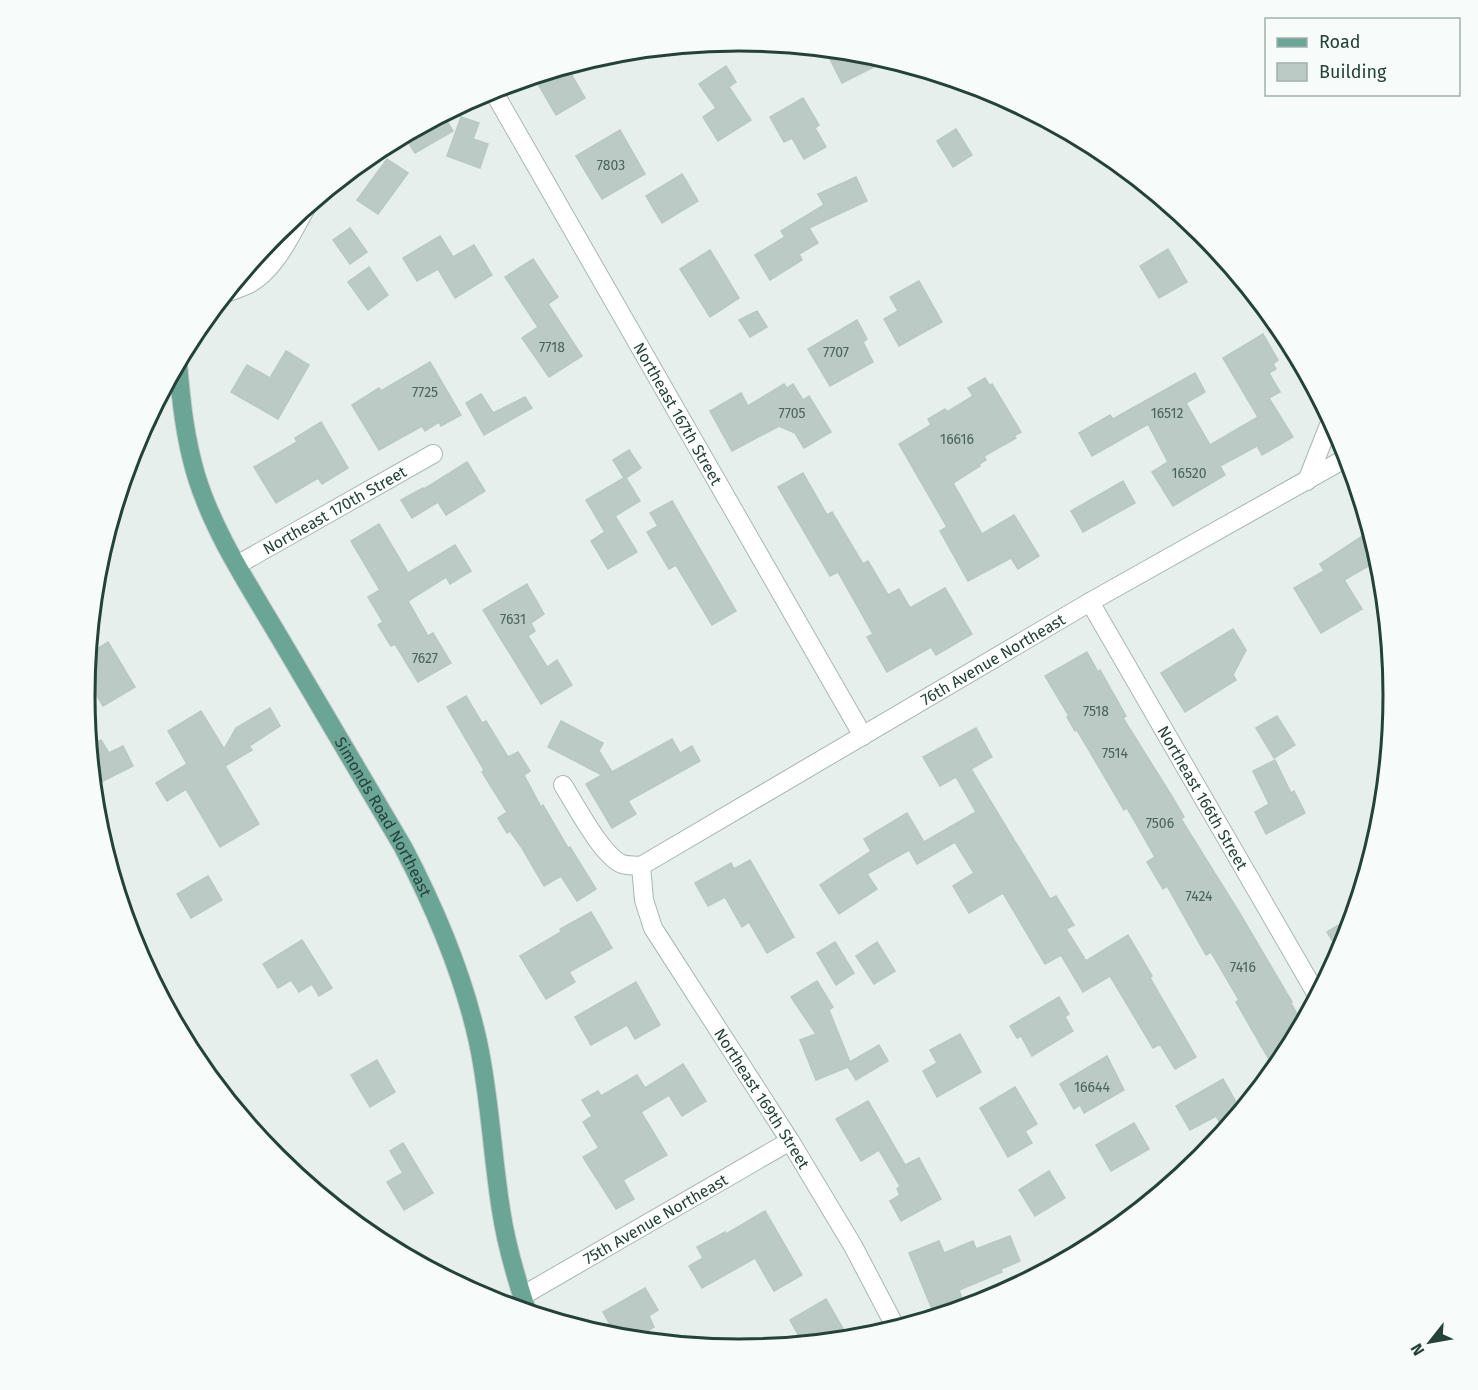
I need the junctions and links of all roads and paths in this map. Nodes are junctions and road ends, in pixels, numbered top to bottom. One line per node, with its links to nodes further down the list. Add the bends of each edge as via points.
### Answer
1 (497, 98): 11 (street, Northeast 167th Street)
2 (290, 234): 3 (street, via 265,271)
3 (241, 287)
4 (179, 376): 9 (main road, Simonds Road Northeast, via 182,410 197,476)
5 (1326, 432): 8 (street)
6 (433, 454): 9 (street, Northeast 170th Street)
7 (1339, 462): 8 (street, 76th Avenue Northeast)
8 (1307, 481): 10 (street, 76th Avenue Northeast)
9 (237, 566): 16 (main road, Simonds Road Northeast, via 404,847 443,929 478,1043 501,1213)
10 (1090, 602): 11 (street, 76th Avenue Northeast); 14 (street, Northeast 166th Street)
11 (863, 736): 13 (street, 76th Avenue Northeast)
12 (563, 785): 13 (street, via 607,851 621,864)
13 (641, 866): 15 (street, Northeast 169th Street, via 644,900 653,928)
14 (1313, 988)
15 (789, 1141): 17 (street, 75th Avenue Northeast); 18 (street, Northeast 169th Street, via 853,1246)
16 (523, 1302)
17 (526, 1303)
18 (892, 1320)

